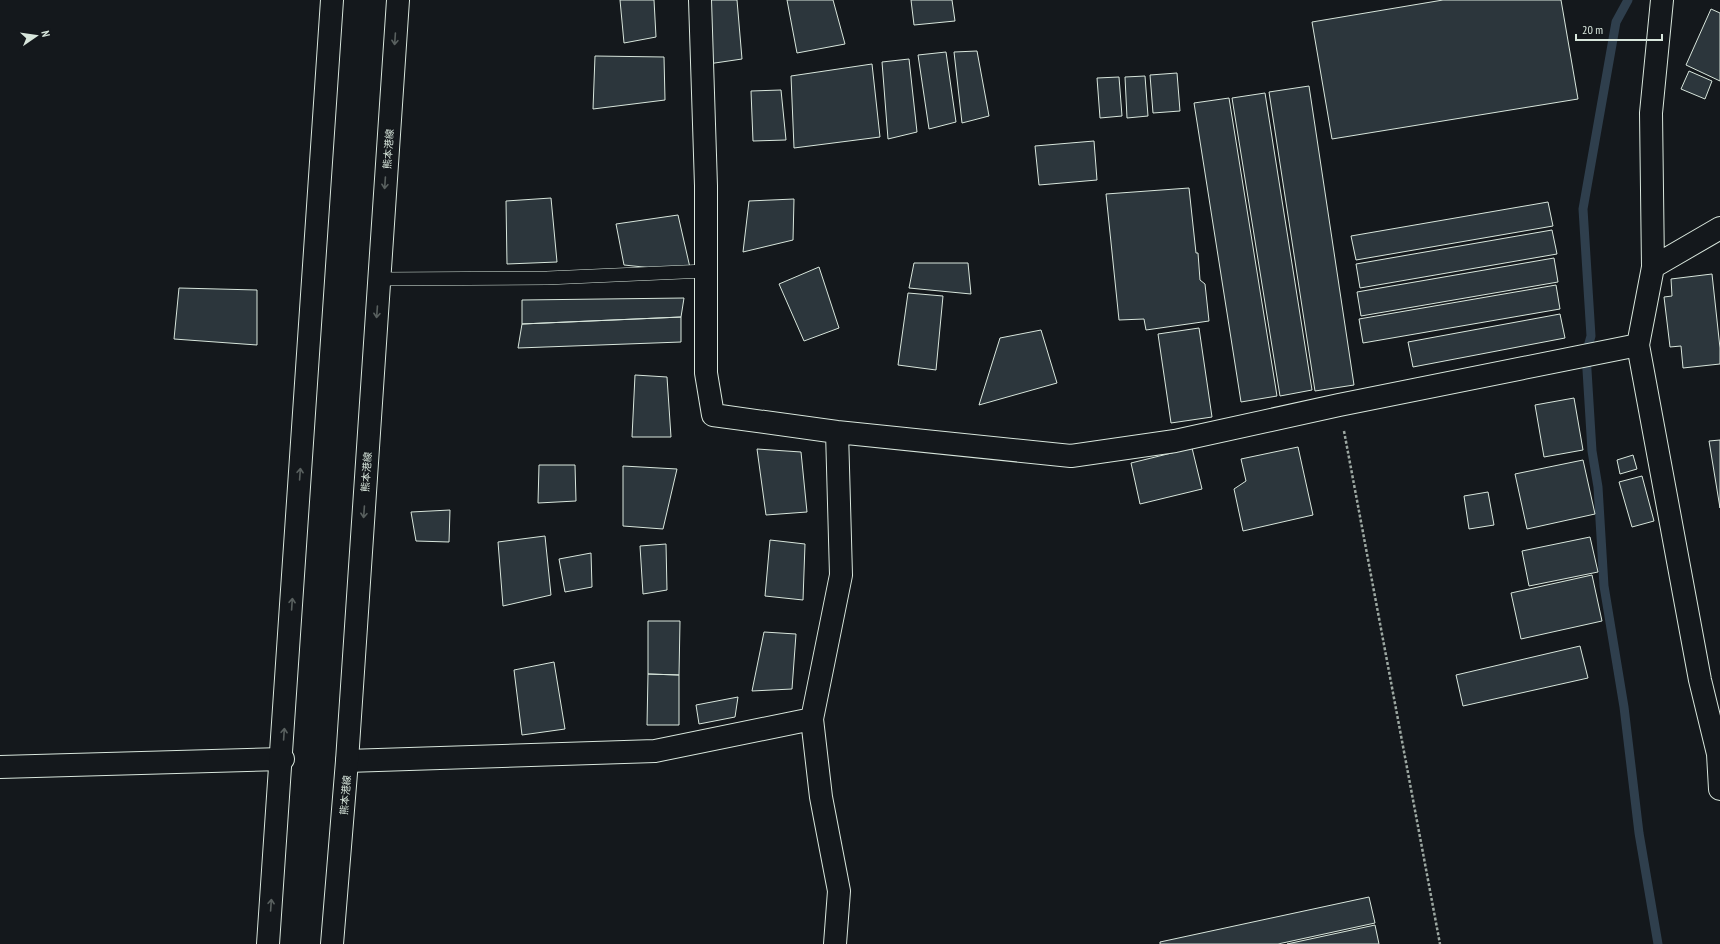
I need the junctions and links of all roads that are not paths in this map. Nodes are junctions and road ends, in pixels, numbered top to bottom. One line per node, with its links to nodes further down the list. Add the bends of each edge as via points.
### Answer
1 (332, 0): 12 (street, one-way to 1)
2 (398, 0): 8 (street, 熊本港線, one-way to 8)
3 (700, 0): 7 (street)
4 (1662, 0): 6 (street, via 1651,114)
5 (1720, 228): 6 (street)
6 (1653, 267): 9 (street)
7 (706, 271): 8 (lane, via 547,278); 10 (street, via 706,373 713,415)
8 (379, 279): 13 (street, 熊本港線, one-way to 13)
9 (1638, 345): 10 (street, via 1175,440 1071,456); 15 (street, via 1700,680 1718,754)
10 (837, 432): 11 (street, via 840,575)
11 (812, 719): 13 (street, via 655,751); 18 (street, via 821,797 839,892)
12 (282, 759): 14 (street); 16 (street, one-way to 12)
13 (347, 761): 17 (street, 熊本港線)
14 (0, 767)
15 (1720, 789)
16 (268, 944)
17 (332, 944)
18 (835, 944)

